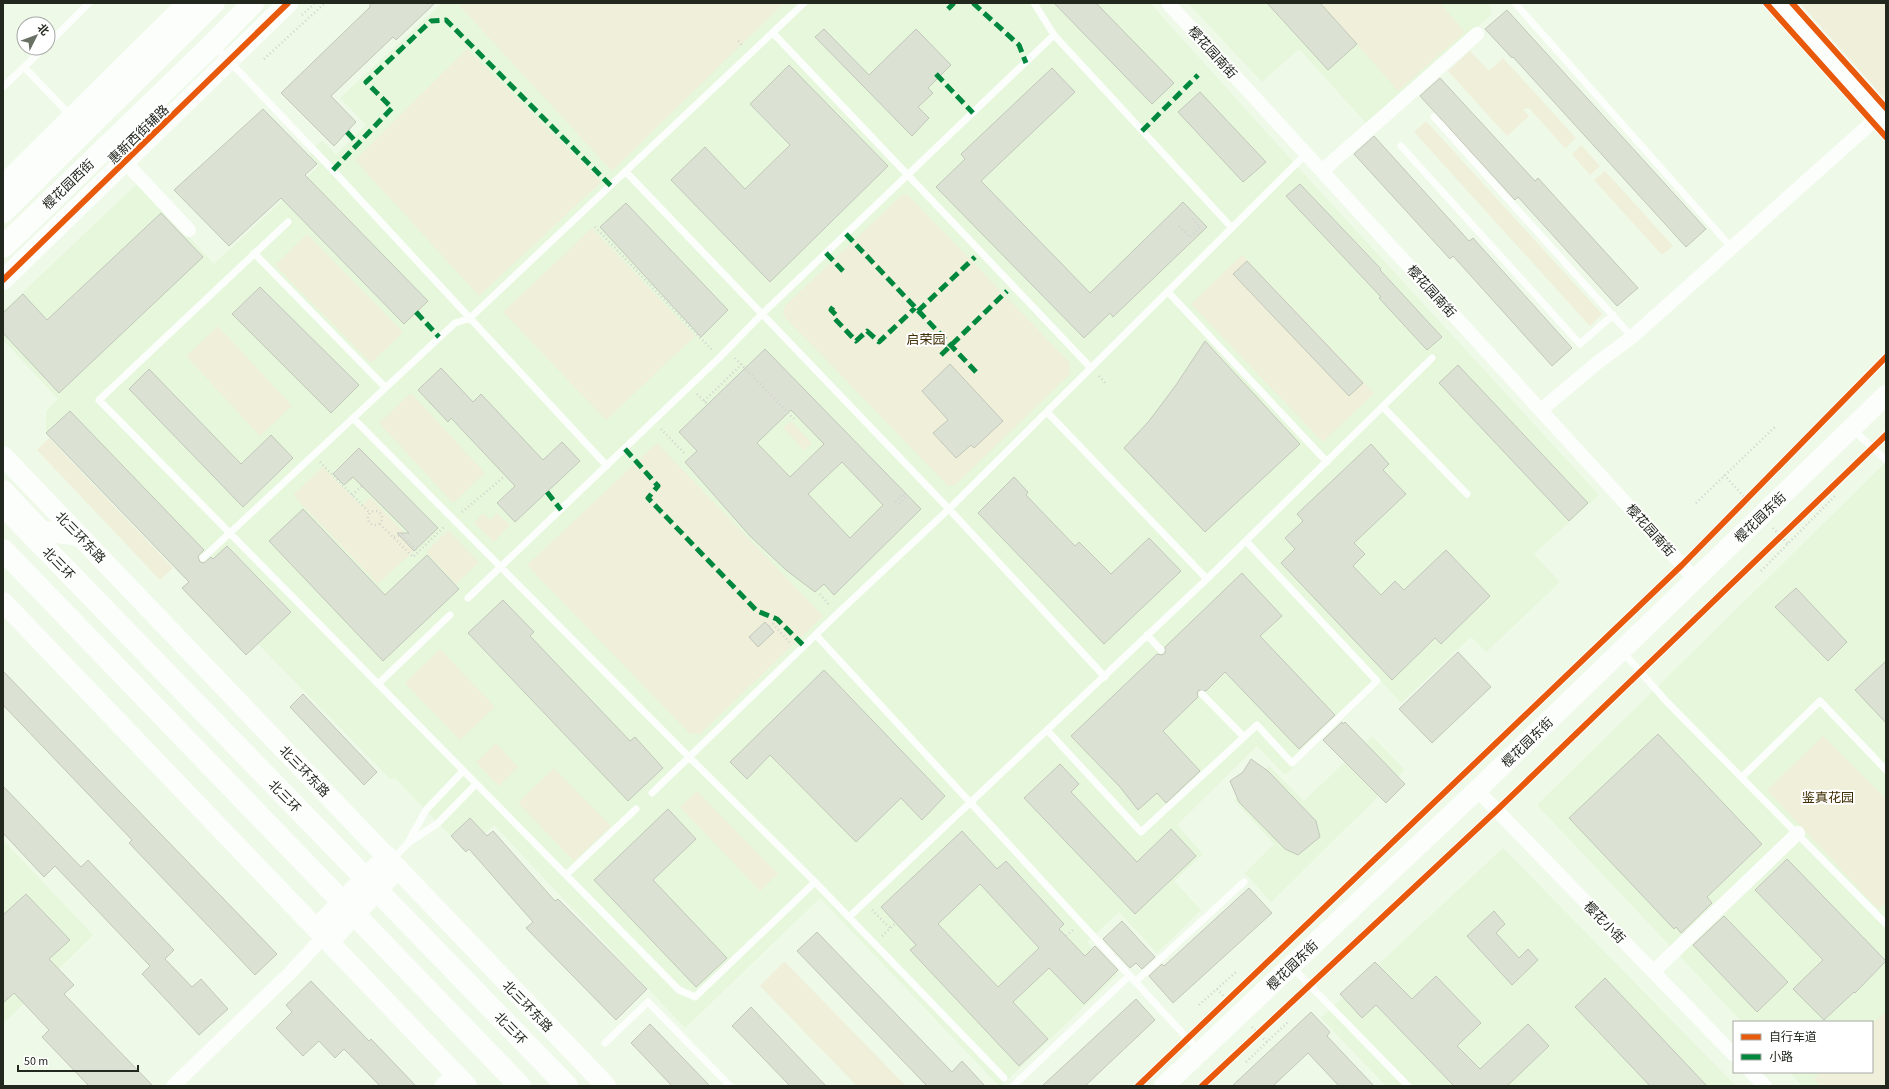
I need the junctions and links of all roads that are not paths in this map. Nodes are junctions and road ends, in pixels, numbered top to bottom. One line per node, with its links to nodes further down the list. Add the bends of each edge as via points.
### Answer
1 (89, 3): 14 (lane)
2 (187, 3): 20 (street)
3 (214, 3): 23 (main road, 樱花园西街)
4 (254, 3): 15 (main road, 樱花园西街)
5 (804, 3): 11 (lane)
6 (1034, 3): 13 (lane)
7 (1168, 3): 26 (street, 樱花园南街)
8 (1515, 3): 37 (lane)
9 (1776, 3): 22 (street)
10 (294, 10): 17 (street, 惠新西街辅路)
11 (773, 33): 29 (lane); 30 (lane)
12 (1477, 34): 28 (street)
13 (1054, 35): 30 (lane); 34 (lane)
14 (56, 36)
15 (213, 44): 17 (lane); 24 (main road, 樱花园西街)
16 (36, 56): 18 (lane)
17 (229, 61): 27 (street, 惠新西街辅路); 43 (lane)
18 (24, 67): 19 (lane); 20 (lane)
19 (3, 87)
20 (72, 117): 23 (main road); 31 (street)
21 (1434, 117): 42 (lane)
22 (1882, 121): 37 (street)
23 (92, 124): 32 (main road, 樱花园西街)
24 (109, 145): 27 (street); 36 (main road, 樱花园西街)
25 (1401, 146): 42 (lane, via 1580,344)
26 (1306, 154): 28 (street, 樱花园南街); 34 (lane)
27 (126, 162): 35 (street); 39 (street, 惠新西街辅路)
28 (1322, 171): 50 (street, 樱花园南街)
29 (626, 172): 41 (lane); 43 (lane)
30 (908, 176): 41 (lane); 46 (lane)
31 (3, 185)
32 (3, 212)
33 (288, 222): 38 (lane)
34 (1232, 228): 40 (lane)
35 (189, 230)
36 (3, 247)
37 (1732, 247): 44 (street)
38 (254, 253): 47 (lane); 62 (lane, via 99,400)
39 (3, 280)
40 (1168, 292): 46 (lane); 56 (lane)
41 (761, 315): 57 (lane); 61 (lane)
42 (1613, 315): 44 (lane)
43 (470, 318): 47 (lane, via 455,323); 57 (lane)
44 (1632, 337): 50 (street)
45 (1432, 358): 49 (lane)
46 (1092, 368): 51 (lane)
47 (385, 388): 52 (lane)
48 (1886, 395): 53 (street, 樱花园东街)
49 (1382, 407): 56 (lane); 59 (lane)
50 (1541, 410): 69 (street, 樱花园南街)
51 (1047, 412): 61 (lane); 68 (lane)
52 (353, 418): 62 (lane); 67 (lane, via 451,521)
53 (1851, 428): 55 (lane); 69 (street, 樱花园东街)
54 (3, 456): 63 (street, 北三环东路)
55 (1886, 460)
56 (1328, 462): 64 (lane)
57 (607, 466): 67 (lane)
58 (3, 490): 63 (street, via 42,531)
59 (1467, 494)
60 (3, 505): 112 (main road, 北三环)
61 (949, 509): 73 (lane); 77 (lane)
62 (229, 532): 66 (lane); 78 (lane)
63 (80, 536): 93 (street, 北三环东路)
64 (1246, 541): 68 (lane); 81 (lane, via 1377,681 1292,763 1257,726)
65 (3, 550): 111 (main road)
66 (203, 558)
67 (501, 566): 70 (lane); 82 (lane)
68 (1207, 579): 74 (lane)
69 (1696, 580): 76 (street, 樱花园东街)
70 (468, 598)
71 (4, 606): 99 (street)
72 (450, 615): 78 (lane)
73 (816, 635): 82 (lane); 89 (lane)
74 (1147, 635): 75 (lane); 77 (lane)
75 (1161, 650)
76 (1621, 650): 85 (lane, via 1667,702); 87 (street, 樱花园东街)
77 (1105, 677): 80 (lane)
78 (378, 684): 84 (lane)
79 (1202, 694): 81 (lane)
80 (1048, 731): 81 (lane, via 1141,832); 89 (lane)
81 (1244, 737)
82 (688, 757): 88 (lane); 95 (lane)
83 (1886, 770): 85 (lane, via 1820,701)
84 (463, 771): 86 (lane); 92 (lane, via 426,810)
85 (1742, 777): 91 (lane)
86 (476, 784): 92 (lane, via 438,822); 94 (lane)
87 (1477, 790): 100 (street, 樱花园东街); 101 (street, 樱花小街)
88 (652, 793)
89 (970, 803): 97 (lane); 102 (lane)
90 (636, 809): 94 (lane)
91 (1798, 833): 98 (lane); 101 (street)
92 (408, 843): 93 (lane)
93 (392, 861): 99 (street); 113 (street, 北三环东路)
94 (566, 875): 95 (lane, via 679,990 695,997)
95 (815, 882): 97 (lane)
96 (1244, 882): 103 (lane)
97 (849, 917): 108 (lane)
98 (1886, 924)
99 (323, 936): 109 (street); 110 (street, via 291,972)
100 (1291, 966): 105 (street, 樱花园东街); 117 (lane)
101 (1653, 972): 106 (street, 樱花小街)
102 (1129, 976): 103 (lane); 115 (lane)
103 (1135, 982): 105 (lane)
104 (605, 1043): 114 (lane, via 648,1002)
105 (1200, 1052): 116 (street, 樱花园东街)
106 (1733, 1054)
107 (1752, 1073): 118 (street)
108 (1004, 1078)
109 (454, 1082)
110 (173, 1086)
111 (520, 1086)
112 (567, 1086)
113 (606, 1086)
114 (730, 1086)
115 (1013, 1086)
116 (1164, 1086)
117 (1408, 1086)
118 (1765, 1086)

